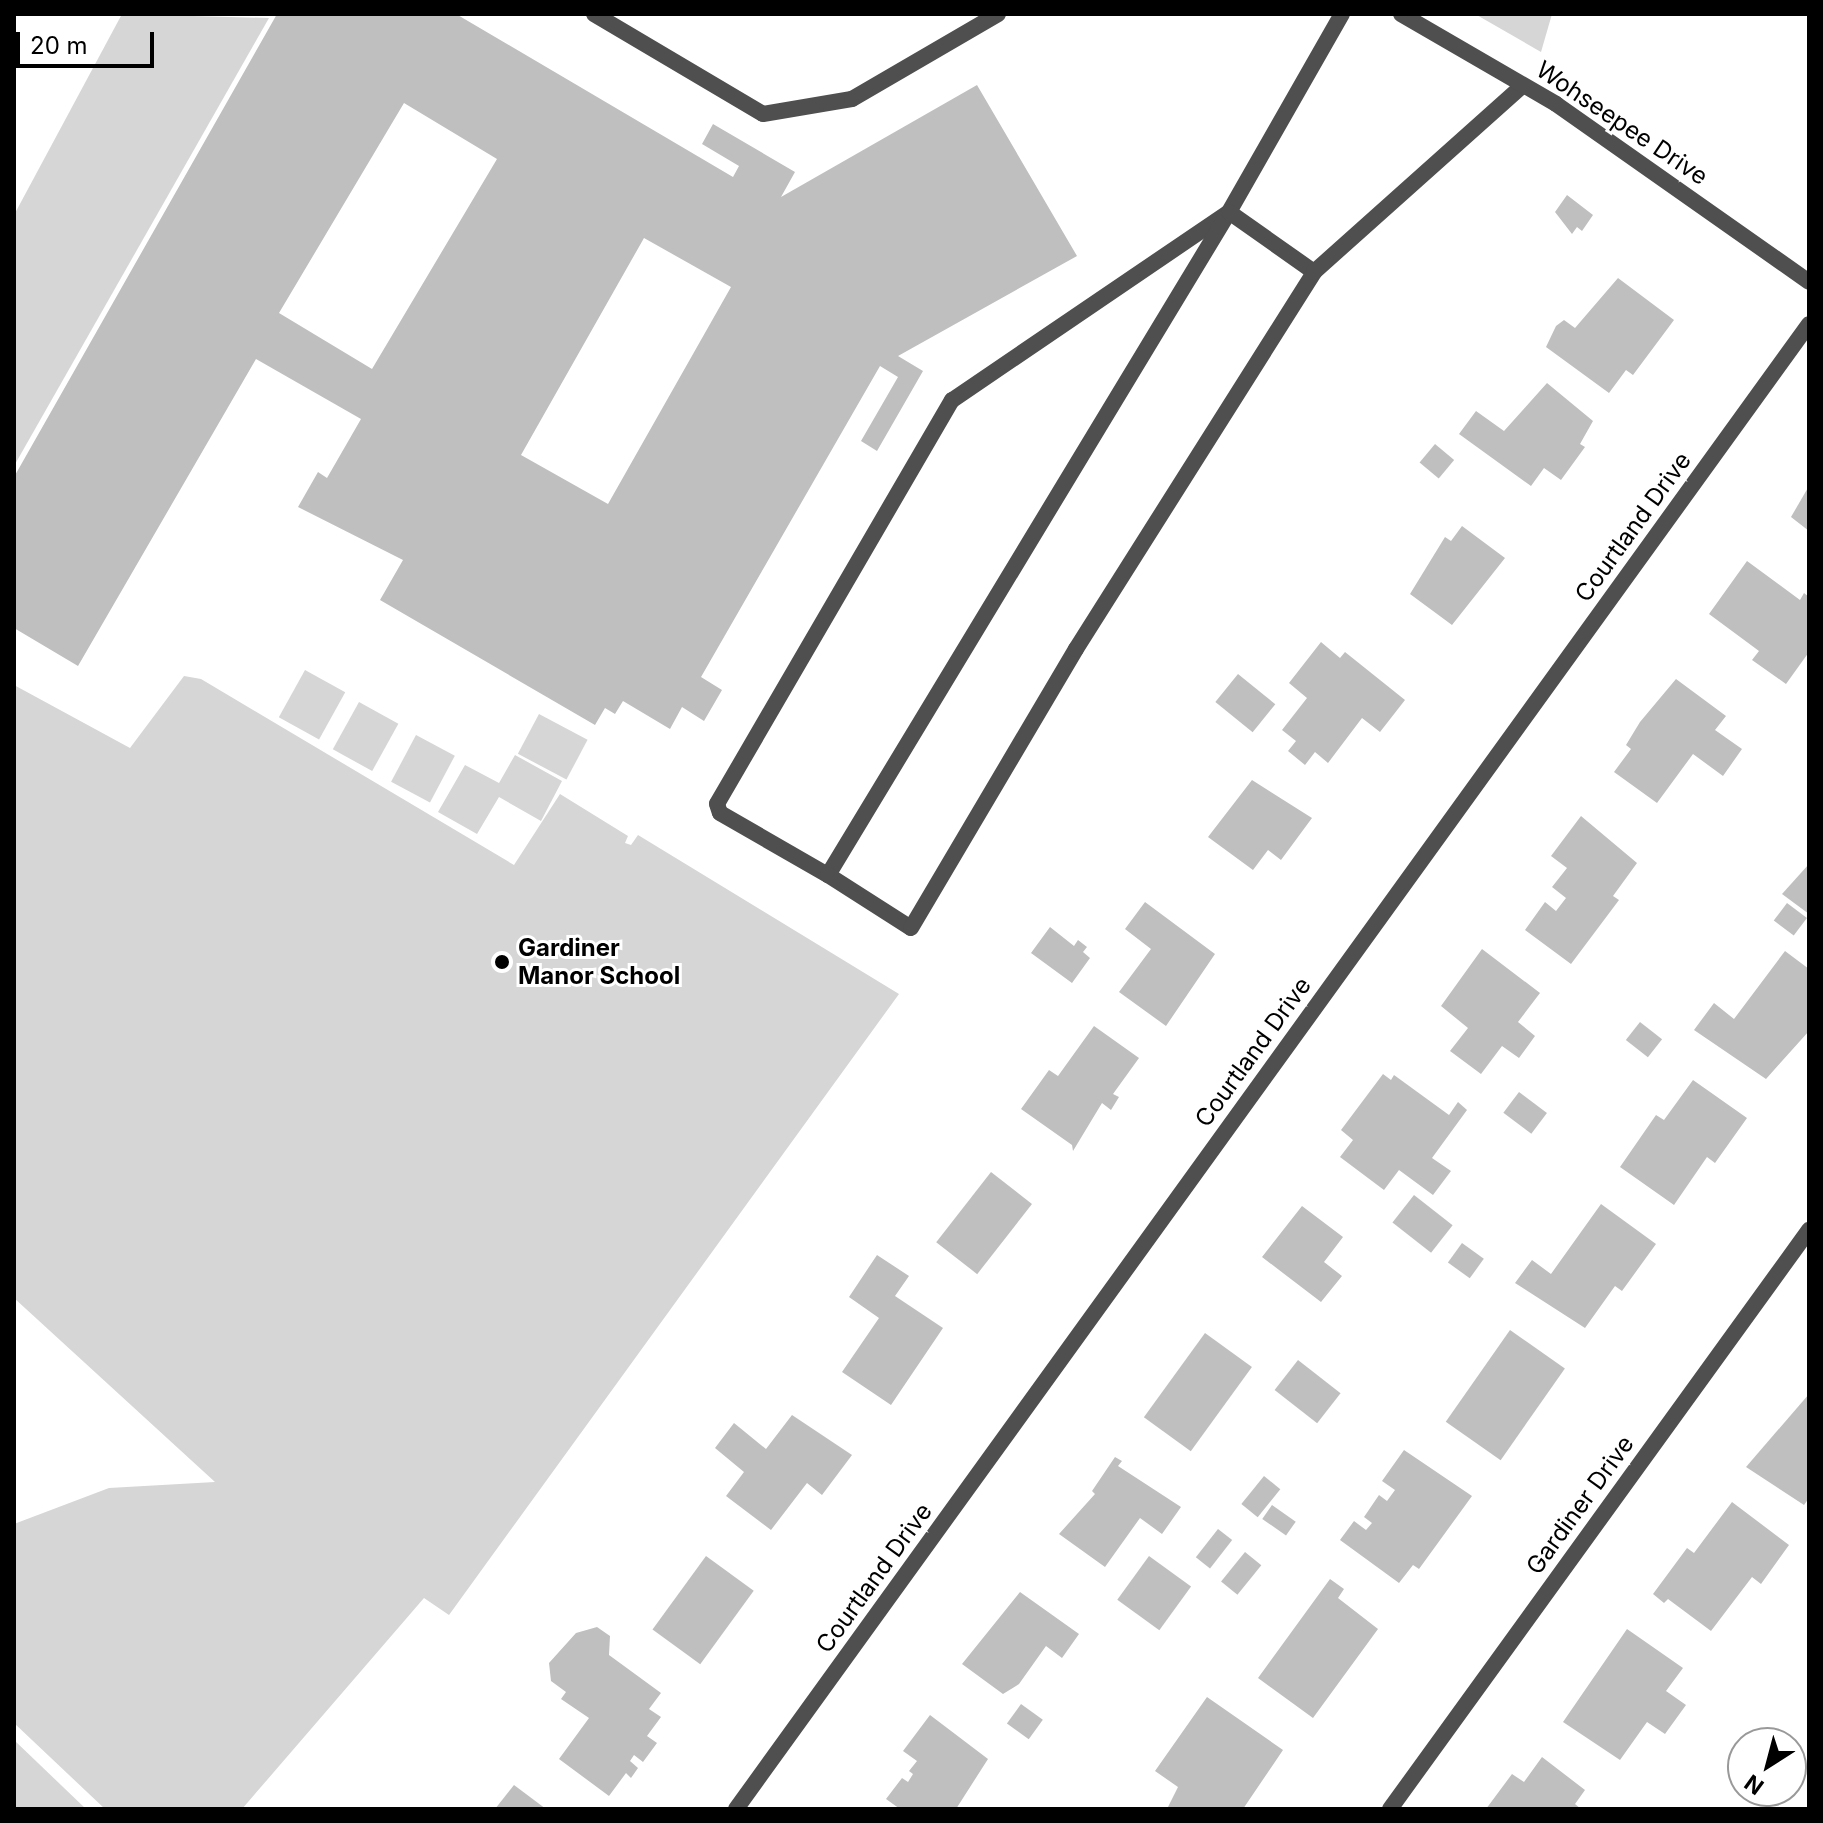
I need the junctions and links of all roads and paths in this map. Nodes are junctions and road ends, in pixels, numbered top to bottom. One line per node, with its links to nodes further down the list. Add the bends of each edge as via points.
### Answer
1 (594, 14): 2 (street, via 763,114 852,99)
2 (998, 14)
3 (1342, 14): 6 (street)
4 (1401, 14): 5 (street, Wohseepee Drive)
5 (1523, 85): 7 (street); 8 (street, Wohseepee Drive)
6 (1229, 212): 7 (street); 10 (street); 10 (street, via 952,400 717,804 720,813)
7 (1314, 272): 10 (street, via 1076,649 911,928)
8 (1809, 282)
9 (1809, 324): 12 (street, Courtland Drive)
10 (828, 875)
11 (1809, 1230): 13 (street, Gardiner Drive)
12 (736, 1809)
13 (1390, 1809)

